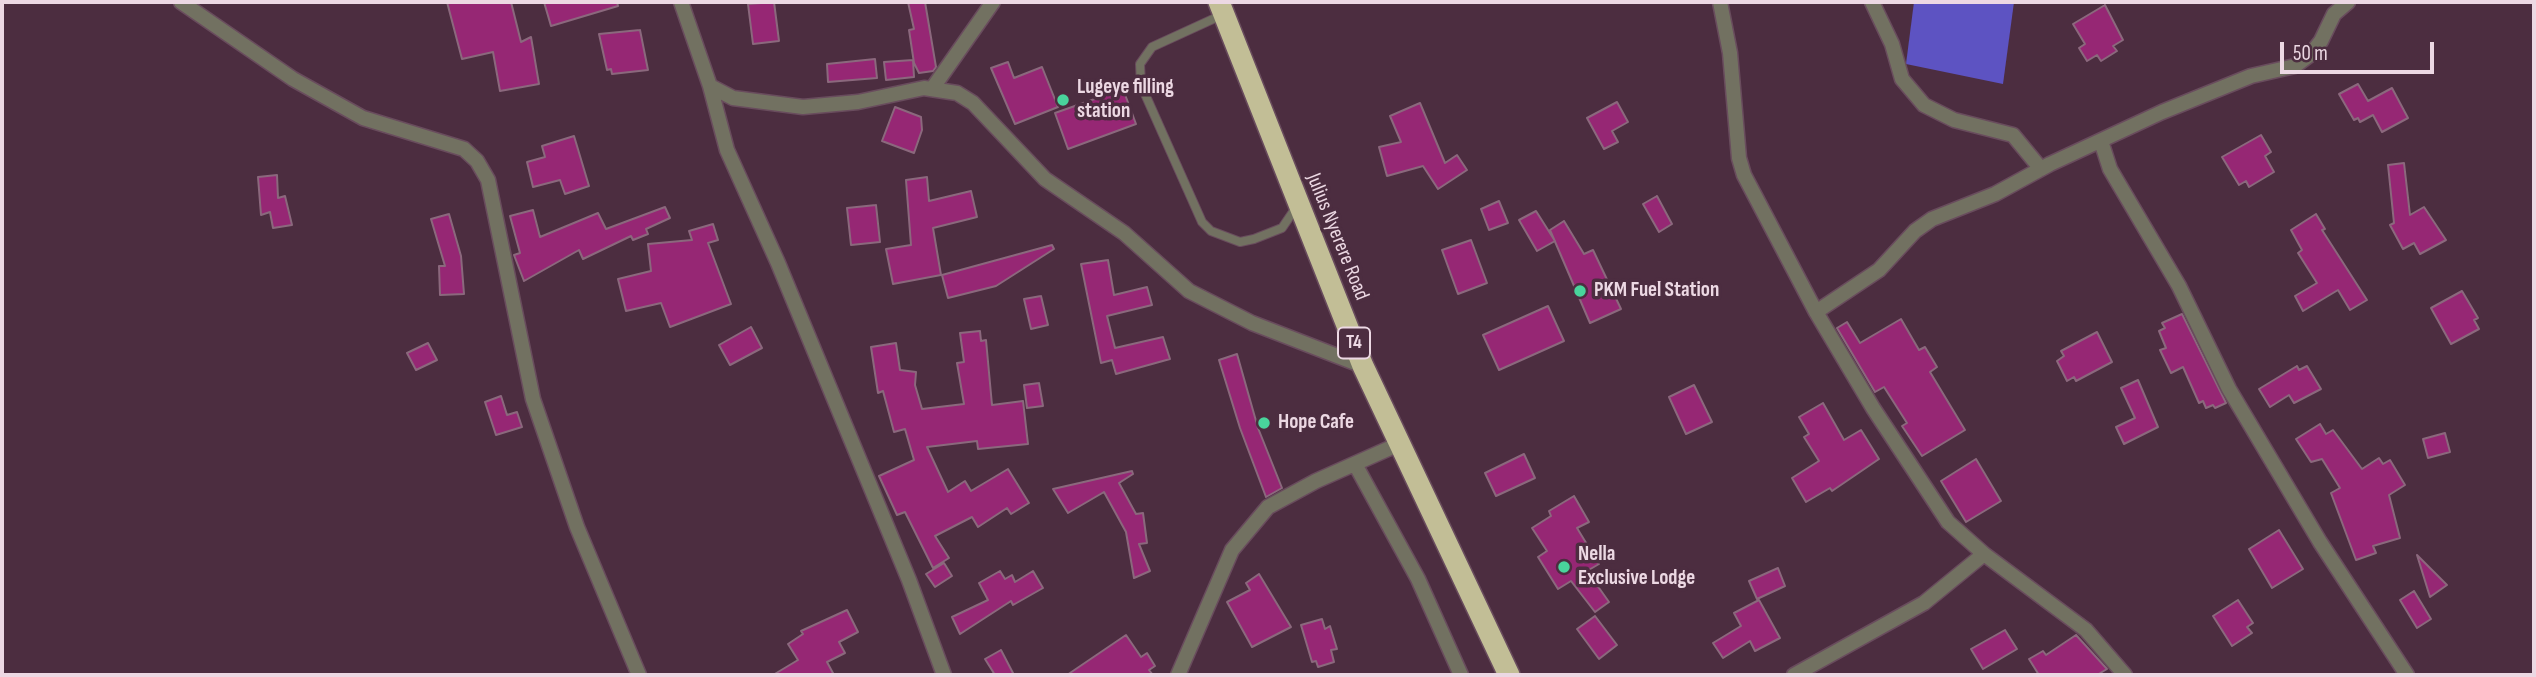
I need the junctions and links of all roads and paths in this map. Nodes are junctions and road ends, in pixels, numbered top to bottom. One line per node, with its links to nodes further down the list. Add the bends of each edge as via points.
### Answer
1 (181, 2): 18 (street, via 293,79 363,118 464,149 477,161 488,180 533,399 577,527)
2 (681, 2): 8 (street)
3 (993, 2): 9 (street)
4 (1720, 2): 13 (street, via 1730,53 1739,158)
5 (1871, 2): 11 (street, via 1892,44 1902,79 1918,100 1946,117 2013,135)
6 (2348, 2): 10 (street, via 2334,14 2311,54 2295,66 2251,76)
7 (1222, 8): 12 (highway, Julius Nyerere Road / T4); 12 (lane, via 1152,47 1140,64 1141,85 1202,222 1211,231 1240,242 1254,239 1282,228)
8 (710, 86): 9 (street, via 733,98 803,107); 19 (street, via 727,150 778,263)
9 (932, 89): 14 (street, via 957,93 973,103 1045,179 1124,233 1189,291 1252,323)
10 (2101, 141): 11 (street); 25 (street, via 2116,180 2179,286 2229,389 2320,542)
11 (2042, 169): 13 (street, via 1926,222 1885,266)
12 (1298, 205): 14 (highway, Julius Nyerere Road / T4)
13 (1816, 312): 17 (street, via 1941,512)
14 (1363, 366): 15 (highway, Julius Nyerere Road / T4)
15 (1399, 444): 16 (street); 22 (highway, Julius Nyerere Road / T4)
16 (1355, 464): 20 (street, via 1282,498 1259,517 1232,550); 21 (street, via 1418,579)
17 (1984, 554): 23 (street, via 1924,603); 24 (street, via 2086,630)
18 (639, 675)
19 (944, 675)
20 (1178, 675)
21 (1461, 675)
22 (1509, 675)
23 (1794, 675)
24 (2124, 675)
25 (2407, 675)

